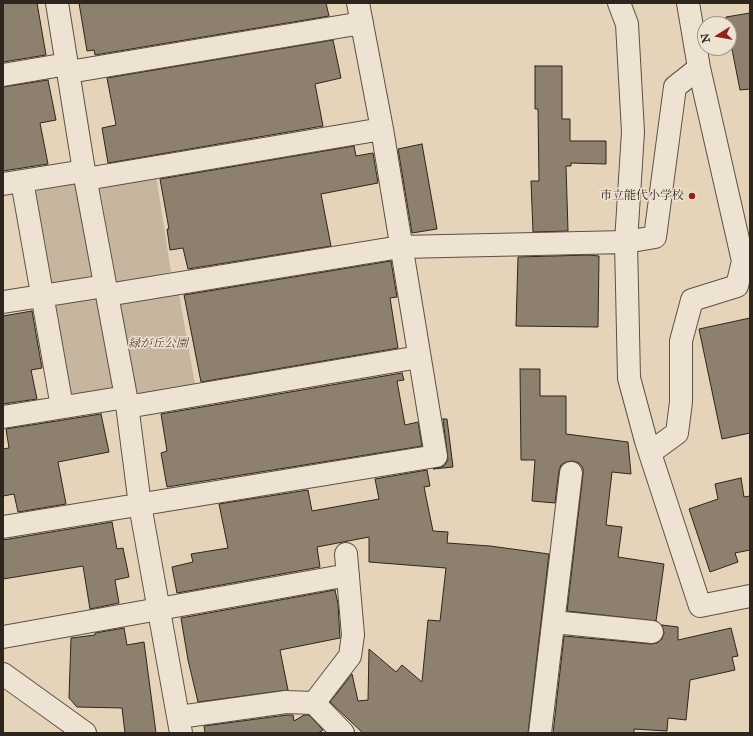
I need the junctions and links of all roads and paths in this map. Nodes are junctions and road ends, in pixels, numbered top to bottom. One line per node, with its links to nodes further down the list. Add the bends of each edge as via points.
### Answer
1 (57, 3): 5 (street)
2 (619, 3): 11 (street, via 627,24 633,132)
3 (688, 3): 6 (street)
4 (360, 13): 5 (street); 8 (street)
5 (68, 68): 7 (street); 9 (street)
6 (699, 68): 11 (street, via 675,88 655,237); 20 (street, via 743,261 737,286 692,300 681,341 682,402 677,433)
7 (3, 75)
8 (382, 129): 9 (street); 12 (street)
9 (85, 175): 10 (street); 13 (street)
10 (12, 183): 14 (street)
11 (626, 242): 12 (street); 20 (street, via 629,378)
12 (400, 247): 13 (street); 16 (street)
13 (106, 291): 14 (street); 17 (street)
14 (42, 296): 15 (street); 18 (street)
15 (3, 302)
16 (419, 357): 17 (street); 22 (street, via 436,456)
17 (126, 402): 18 (street); 22 (street)
18 (62, 407): 19 (street)
19 (3, 417)
20 (651, 452): 26 (street, via 700,606)
21 (571, 473): 28 (street)
22 (140, 505): 23 (street); 27 (street)
23 (3, 527)
24 (346, 554): 25 (street)
25 (348, 575): 27 (street); 32 (street, via 353,635 350,656)
26 (750, 596)
27 (160, 610): 30 (street); 33 (street)
28 (554, 622): 29 (street); 36 (street)
29 (652, 632)
30 (3, 637)
31 (3, 674): 34 (street)
32 (314, 703): 33 (street, via 286,702); 35 (street)
33 (180, 725)
34 (85, 733)
35 (343, 733)
36 (540, 733)

